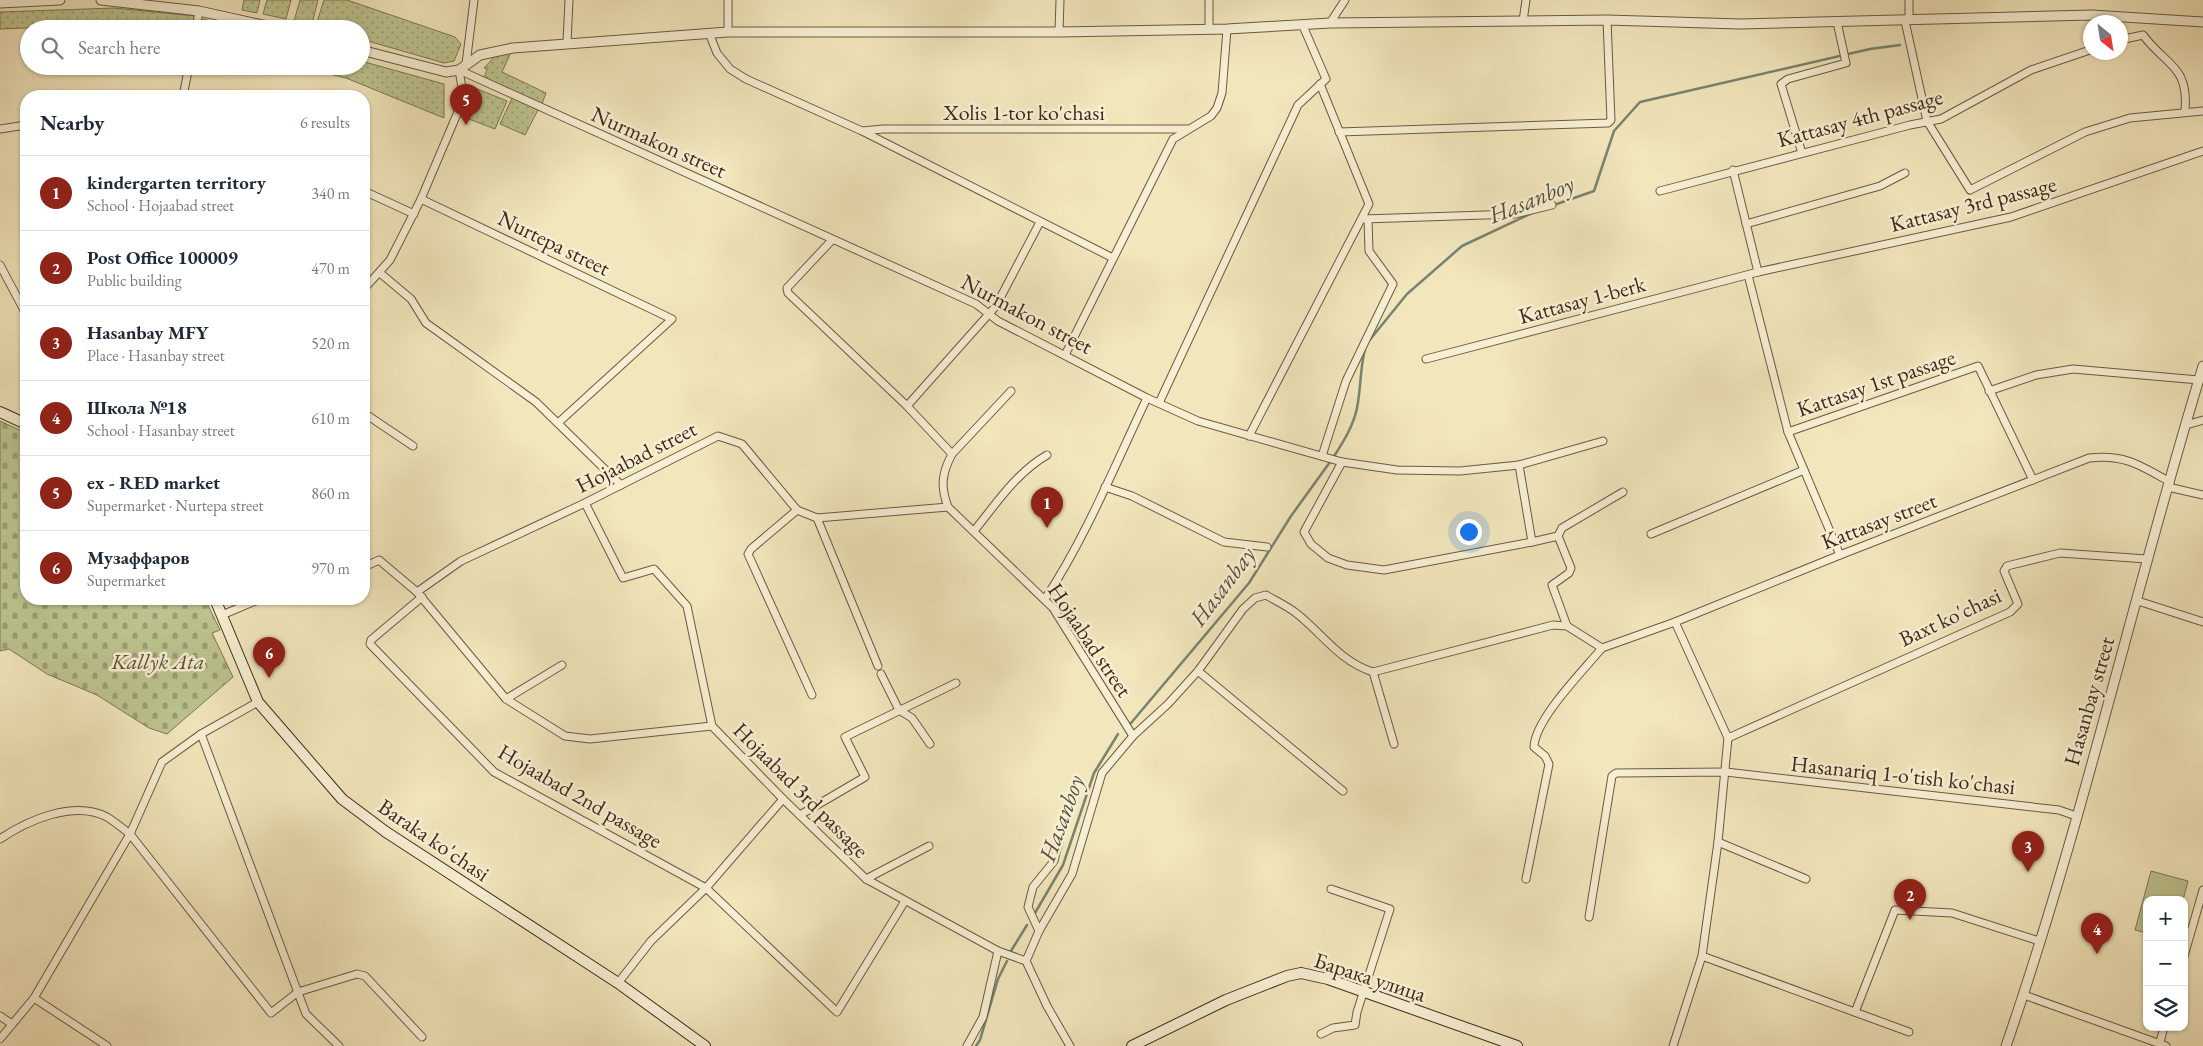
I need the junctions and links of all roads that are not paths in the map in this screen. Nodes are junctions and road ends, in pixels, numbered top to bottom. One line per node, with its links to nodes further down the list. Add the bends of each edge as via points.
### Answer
1 (60, 0): 12 (street)
2 (101, 0): 11 (street)
3 (474, 0): 32 (street)
4 (569, 0): 29 (street)
5 (728, 0): 25 (street)
6 (1060, 0): 26 (street)
7 (1209, 0): 23 (street)
8 (1345, 0): 21 (street)
9 (1526, 0): 18 (street)
10 (1909, 0): 17 (street)
11 (121, 1): 13 (street)
12 (0, 3)
13 (199, 11): 14 (street); 15 (street)
14 (198, 20)
15 (240, 20)
16 (1607, 20): 18 (street); 19 (street, via 1740,24); 43 (street, via 1611,120 1608,123)
17 (1907, 20): 19 (street); 20 (street, via 2092,15); 38 (street)
18 (1523, 21): 21 (street)
19 (1837, 22): 45 (street, via 1848,61 1781,84)
20 (2203, 22)
21 (1330, 23): 22 (street)
22 (1303, 26): 24 (street); 34 (street, via 1326,78)
23 (1209, 29): 24 (street); 26 (street)
24 (1227, 29): 41 (street, via 1222,92 1216,108 1211,116)
25 (728, 32): 26 (street); 27 (street)
26 (1060, 32)
27 (709, 33): 29 (street); 42 (street, Xolis 1-tor ko'chasi, via 717,52 730,69 767,90)
28 (2128, 38): 37 (street, via 2142,35 2179,71 2187,94)
29 (567, 43): 32 (street, via 494,51)
30 (370, 52): 32 (street, via 442,71)
31 (2083, 52): 38 (street, Kattasay 4th passage, via 2034,69 1941,119)
32 (462, 67): 50 (street, via 457,114); 56 (street, Nurmakon street)
33 (187, 75): 35 (street)
34 (1320, 84): 43 (street); 72 (street, via 1298,105)
35 (184, 90)
36 (2203, 111): 37 (street)
37 (2185, 112): 38 (street, via 2130,118 2085,132 1970,190)
38 (1927, 121): 45 (street, Kattasay 4th passage)
39 (20, 126): 40 (street)
40 (0, 129)
41 (1187, 129): 42 (street, Xolis 1-tor ko'chasi); 57 (street, via 1173,139)
42 (862, 131): 54 (street, Xolis 1-tor ko'chasi)
43 (1339, 132): 53 (street, via 1369,204)
44 (2203, 151): 59 (street, Kattasay 3rd passage, via 2012,217)
45 (1802, 153): 46 (street, Kattasay 4th passage)
46 (1733, 170): 48 (street, Kattasay 4th passage); 55 (street)
47 (1905, 173): 55 (street, via 1880,186)
48 (1660, 190)
49 (370, 193): 52 (street)
50 (422, 199): 52 (street); 78 (street, Nurtepa street, via 672,319)
51 (1552, 205): 53 (street, via 1515,214)
52 (414, 214): 60 (street, via 399,246)
53 (1365, 219): 81 (street); 86 (street, via 1369,251 1393,284 1346,381)
54 (1040, 222): 57 (street, Xolis 1-tor ko'chasi); 64 (street)
55 (1746, 224): 59 (street)
56 (832, 240): 64 (street, Nurmakon street); 73 (street, via 787,288 788,293)
57 (1113, 258): 65 (street)
58 (0, 265): 63 (street)
59 (1758, 272): 61 (street, Kattasay 3rd passage)
60 (380, 273): 62 (street); 78 (street, via 411,299 426,323 536,402)
61 (1748, 274): 66 (street, Kattasay 1-berk); 80 (street)
62 (370, 283)
63 (20, 303)
64 (991, 313): 65 (street, Nurmakon street, via 998,321); 73 (street)
65 (1065, 355): 71 (street, Nurmakon street)
66 (1426, 359)
67 (2203, 366): 68 (street, Hasanbay street)
68 (2199, 380): 70 (street, via 2073,369 2036,375); 79 (street, Hasanbay street)
69 (1011, 391): 84 (street)
70 (1989, 391): 80 (street, Kattasay 1st passage, via 1978,366); 90 (street, Kattasay 1st passage)
71 (1147, 398): 72 (street, Nurmakon street); 93 (street)
72 (1159, 403): 81 (street, Nurmakon street, via 1198,421)
73 (907, 406): 84 (street)
74 (0, 412): 77 (main road)
75 (370, 417): 83 (street)
76 (2203, 420): 79 (street)
77 (20, 421)
78 (558, 423): 91 (street)
79 (2186, 425): 92 (street, Hasanbay street)
80 (1788, 432): 89 (street)
81 (1249, 436): 86 (street, Nurmakon street)
82 (1603, 441): 88 (street, Nurmakon street)
83 (412, 446)
84 (952, 454): 97 (street, via 942,478)
85 (1047, 455): 100 (street, via 1019,476)
86 (1322, 456): 87 (street, Nurmakon street)
87 (1342, 462): 88 (street, Nurmakon street, via 1460,471); 103 (street, via 1304,532 1311,544 1328,558 1384,570)
88 (1519, 465): 103 (street)
89 (1804, 470): 101 (street); 105 (street)
90 (2034, 480): 92 (street, Kattasay street, via 2089,458 2107,456 2124,458); 105 (street, Kattasay street)
91 (621, 485): 96 (street, Hojaabad street); 98 (street, Hojaabad street, via 718,436 742,444)
92 (2169, 485): 95 (street, Kattasay street); 106 (street, Hasanbay street)
93 (1105, 487): 104 (street, via 1132,496 1224,542); 109 (street)
94 (1623, 492): 102 (street, via 1562,528)
95 (2203, 495)
96 (585, 503): 108 (street, Hojaabad street, via 461,561); 128 (street, via 623,578 654,569 687,606)
97 (948, 507): 99 (street, Hojaabad street); 100 (street, Hojaabad street)
98 (796, 510): 99 (street, Hojaabad street); 124 (street, via 748,554)
99 (817, 518): 119 (street)
100 (974, 531): 109 (street, Hojaabad street)
101 (1651, 534)
102 (1558, 536): 103 (street); 116 (street, via 1571,568 1564,578 1554,582 1552,589)
103 (1532, 542)
104 (1266, 546)
105 (1840, 554): 114 (street, Kattasay street)
106 (2147, 559): 110 (street, Hasanbay street); 131 (street, Baxt ko'chasi, via 2060,553 2008,566 2004,570 2018,604 2010,612)
107 (370, 564): 108 (street, Hojaabad 3rd passage, via 380,560)
108 (420, 594): 125 (street, Hojaabad 3rd passage); 147 (street, Hojaabad 2nd passage, via 371,640 372,649 494,772)
109 (1045, 598): 130 (street, Hojaabad street)
110 (2138, 601): 115 (street); 138 (street, Hasanbay street)
111 (218, 605): 113 (main road, Baraka ko'chasi)
112 (245, 605): 113 (street)
113 (222, 614): 126 (main road, Baraka ko'chasi)
114 (1675, 622): 117 (street, Kattasay street); 131 (street)
115 (2203, 622)
116 (1567, 626): 117 (street); 121 (street, via 1554,625)
117 (1602, 648): 145 (street, via 1543,720 1534,741 1534,748 1545,756 1549,764)
118 (562, 665): 125 (street)
119 (878, 666)
120 (1198, 671): 121 (street, via 1243,609 1255,598 1266,595 1296,613 1338,654 1357,667); 130 (street); 135 (street)
121 (1373, 672): 133 (street)
122 (881, 674): 127 (street)
123 (956, 683): 127 (street)
124 (812, 695)
125 (506, 699): 128 (street, Hojaabad 3rd passage, via 565,736 590,739)
126 (258, 702): 129 (street); 158 (main road, Baraka ko'chasi, via 329,786 356,811)
127 (899, 710): 132 (street, via 912,718); 137 (street, via 845,737 865,778)
128 (712, 726): 136 (street, Hojaabad 3rd passage)
129 (201, 734): 140 (street, via 162,762); 159 (street)
130 (1133, 736): 152 (street, via 1098,780 1072,874)
131 (1728, 738): 134 (street)
132 (930, 744)
133 (1394, 744)
134 (1726, 772): 138 (street, Hasanariq 1-o'tish ko'chasi, via 2059,810); 142 (street); 151 (street, Hasanariq 1-o'tish ko'chasi, via 1614,774)
135 (1343, 791)
136 (783, 799): 137 (street, Hojaabad 3rd passage); 147 (street)
137 (800, 815): 144 (street, Hojaabad 3rd passage)
138 (2076, 816): 153 (street, Hasanbay street)
139 (1065, 818): 152 (street, via 1054,861 1033,887 1028,908)
140 (130, 834): 141 (street, via 106,817 71,811 34,820); 159 (street, via 271,1013); 162 (street)
141 (0, 839)
142 (1718, 842): 146 (street); 156 (street)
143 (929, 846): 144 (street)
144 (866, 879): 150 (street, Hojaabad 3rd passage)
145 (1526, 879)
146 (1806, 879)
147 (706, 888): 150 (street, Hojaabad 2nd passage, via 836,1012); 158 (street, via 651,941)
148 (1331, 889): 160 (street, via 1390,909)
149 (2203, 890): 154 (street)
150 (905, 901): 155 (street, Hojaabad 3rd passage)
151 (1589, 917)
152 (1039, 931): 157 (street)
153 (2039, 941): 161 (street, Hasanbay street); 163 (street, via 1952,913 1895,910)
154 (2188, 942)
155 (998, 951): 157 (street, Hojaabad 3rd passage); 175 (street, via 983,1016)
156 (1702, 956): 163 (street); 179 (street)
157 (1026, 961): 176 (street)
158 (618, 983): 174 (main road, Baraka ko'chasi)
159 (298, 992): 169 (street, via 362,975); 173 (street, via 306,1014)
160 (1363, 993): 168 (street, via 1355,1025 1333,1028); 177 (main road, Барака улица, via 1314,975 1287,976 1226,1000); 178 (main road, Барака улица)
161 (2024, 995): 171 (street); 180 (street, Hasanbay street)
162 (34, 998): 165 (street); 172 (street)
163 (1856, 1012): 167 (street)
164 (0, 1016): 165 (street)
165 (12, 1024): 170 (street)
166 (2163, 1031): 171 (street)
167 (1909, 1032)
168 (1321, 1034)
169 (422, 1037)
170 (0, 1039)
171 (2161, 1045)
172 (106, 1046)
173 (339, 1046)
174 (705, 1046)
175 (966, 1046)
176 (1070, 1046)
177 (1132, 1046)
178 (1517, 1046)
179 (1673, 1046)
180 (2006, 1046)

